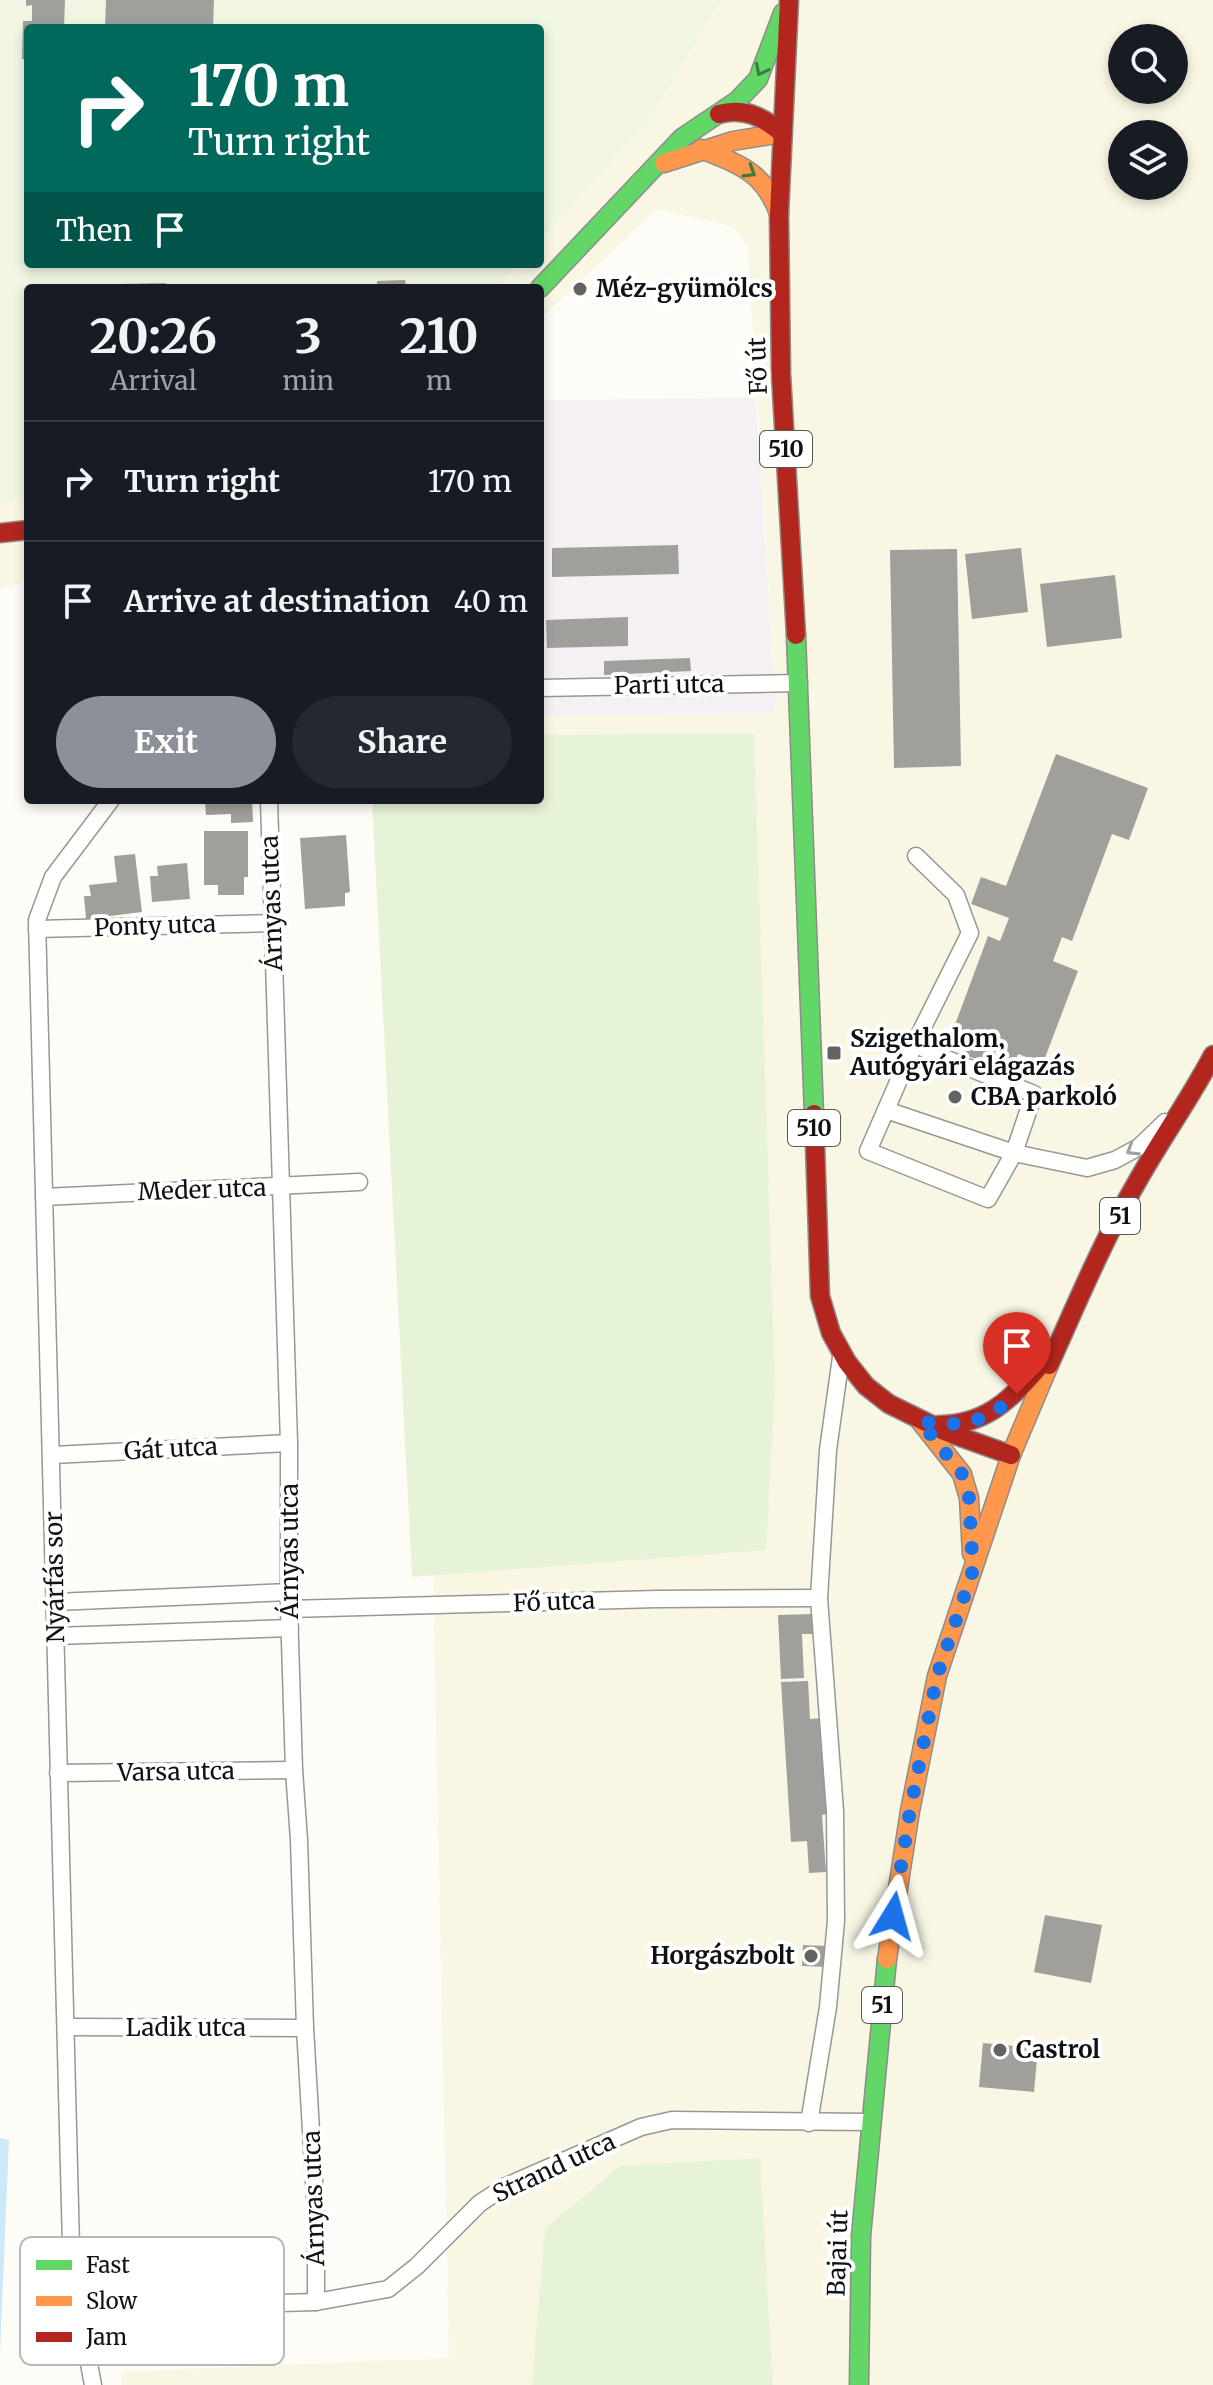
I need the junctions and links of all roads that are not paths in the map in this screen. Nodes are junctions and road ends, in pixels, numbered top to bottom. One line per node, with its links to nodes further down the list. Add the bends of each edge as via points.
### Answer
1 (788, 0): 2 (main road, one-way to 2, via 758,79 737,101); 3 (main road, Fő út / 510)
2 (707, 119): 3 (main road, via 742,111 765,118); 5 (main road)
3 (782, 133): 4 (main road); 6 (main road, Fő út / 510)
4 (701, 149): 5 (main road); 6 (main road, one-way to 6, via 759,177 773,193)
5 (659, 165): 7 (main road)
6 (779, 214): 10 (main road, Fő út / 510, via 781,374)
7 (544, 284)
8 (24, 530): 9 (main road)
9 (0, 533)
10 (799, 683): 11 (street, Parti utca); 26 (main road, 510, via 820,1296)
11 (544, 688)
12 (108, 804): 16 (street, Nyárfás sor, via 53,877)
13 (269, 804): 15 (street, Árnyas utca)
14 (916, 856): 17 (street, via 956,895 970,933)
15 (273, 923): 16 (street, Ponty utca); 23 (street, Árnyas utca)
16 (37, 929): 24 (street, Nyárfás sor)
17 (915, 1043): 20 (street); 21 (street, via 1034,1094)
18 (1213, 1055): 19 (main road, 51)
19 (1190, 1098): 21 (street, one-way to 21, via 1139,1147 1115,1160 1087,1168); 25 (main road, 51, via 1137,1181)
20 (886, 1110): 21 (street); 21 (street, via 868,1151 988,1199)
21 (1014, 1153)
22 (359, 1182): 23 (street, Meder utca)
23 (281, 1187): 24 (street, Meder utca); 28 (street, Árnyas utca)
24 (44, 1197): 29 (street, Nyárfás sor)
25 (1061, 1340): 27 (main road, via 1017,1394 984,1418 960,1425); 30 (main road, 51)
26 (841, 1357): 27 (main road, 510, via 872,1392); 32 (street, via 828,1450)
27 (920, 1421): 30 (main road, 510); 31 (main road, via 962,1474 969,1498)
28 (289, 1443): 29 (street, Gát utca); 33 (street, Árnyas utca)
29 (53, 1455): 34 (street, Nyárfás sor)
30 (1011, 1455): 31 (main road, 51)
31 (973, 1570): 41 (main road, 51, via 937,1676 910,1811 885,1973)
32 (819, 1598): 33 (street, Fő utca); 42 (street, via 835,1811 836,1921)
33 (289, 1601): 34 (street, Fő utca); 35 (street, Árnyas utca)
34 (55, 1602): 36 (street, Nyárfás sor)
35 (290, 1628): 36 (street); 37 (street, Árnyas utca)
36 (56, 1636): 38 (street, Nyárfás sor)
37 (294, 1770): 38 (street, Varsa utca); 40 (street, Árnyas utca)
38 (58, 1773): 39 (street, Nyárfás sor)
39 (67, 2027): 40 (street, Ladik utca); 43 (street, Nyárfás sor)
40 (305, 2028): 44 (street, Árnyas utca)
41 (871, 2122): 42 (street, Strand utca); 48 (main road, Bajai út / 51, via 861,2236)
42 (809, 2123): 44 (street, Strand utca, via 672,2120 641,2127 506,2186 480,2203 388,2289)
43 (71, 2237)
44 (316, 2302): 45 (street, Strand utca)
45 (284, 2303)
46 (89, 2365): 47 (street, Nyárfás sor)
47 (93, 2385)
48 (859, 2385)

